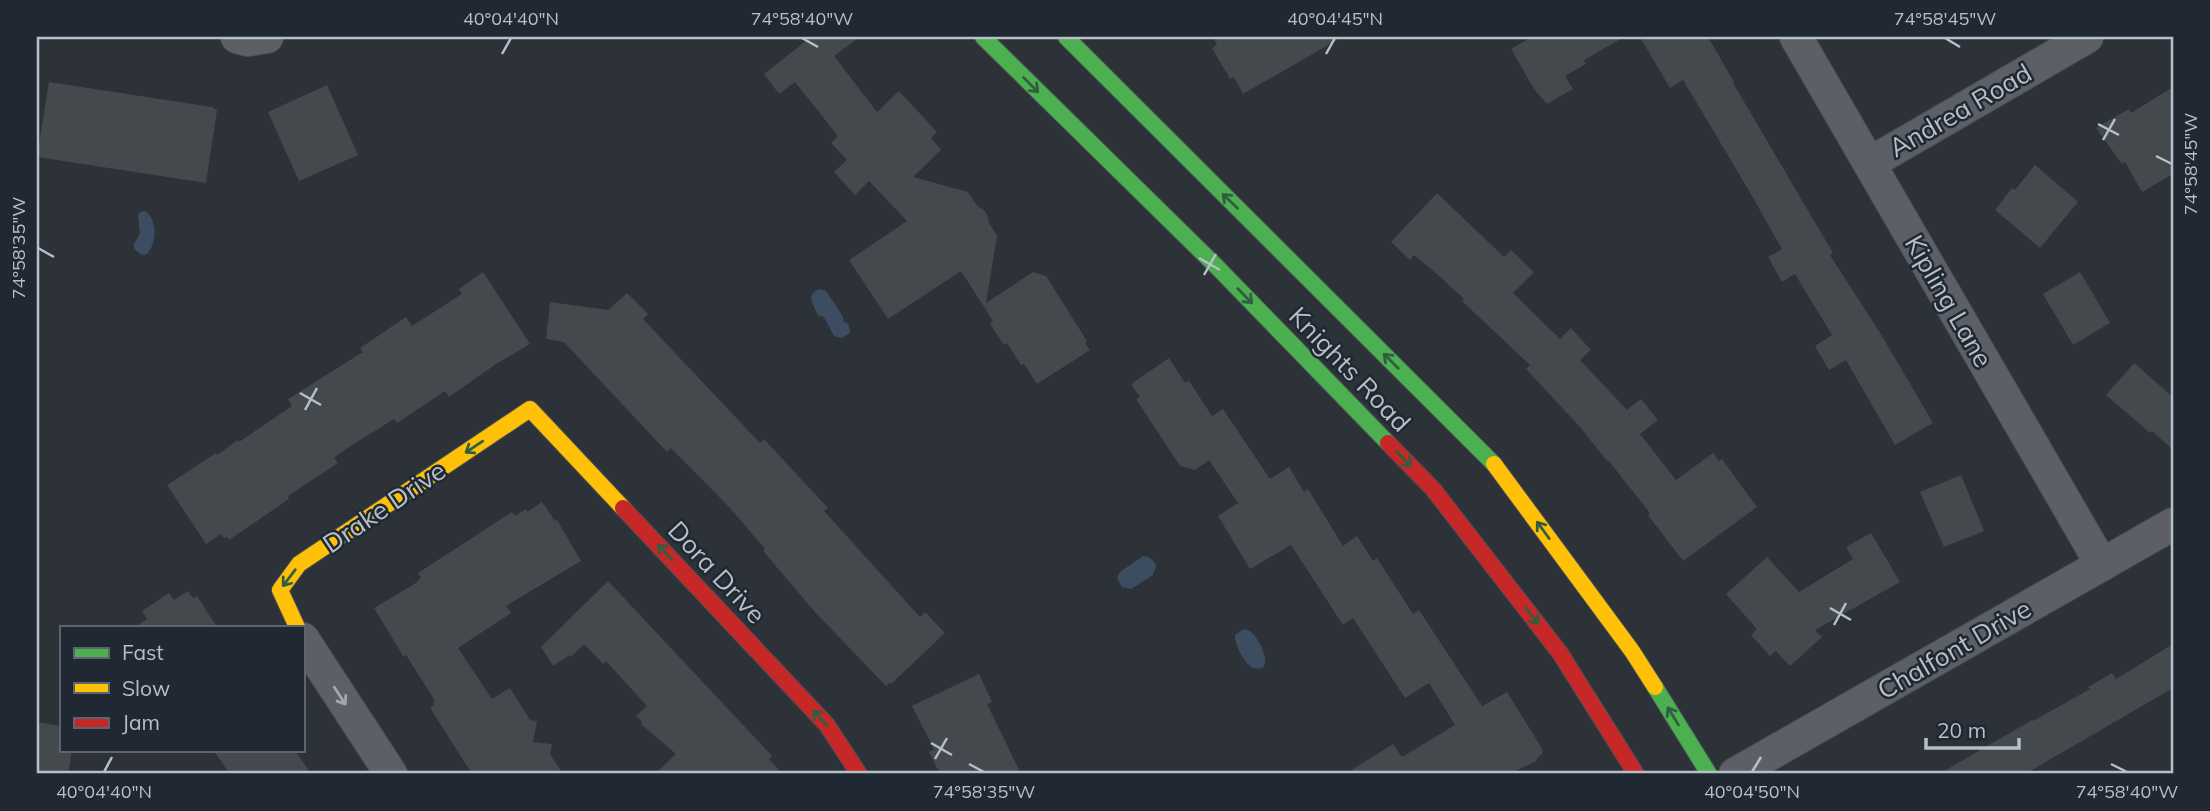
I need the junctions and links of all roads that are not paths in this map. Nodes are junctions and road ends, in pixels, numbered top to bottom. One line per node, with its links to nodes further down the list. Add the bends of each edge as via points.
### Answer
1 (237, 37): 2 (street)
2 (267, 37)
3 (982, 37): 15 (main road, Knights Road, one-way to 15, via 1218,268 1433,489 1560,653)
4 (1066, 37): 16 (main road, Knights Road, one-way to 4, via 1632,651 1494,465)
5 (1796, 37): 7 (street, Kipling Lane)
6 (2087, 37): 7 (street, Andrea Road)
7 (1870, 163): 10 (street, Kipling Lane)
8 (530, 409): 11 (main road, Drake Drive, one-way to 11, via 299,564 280,590); 14 (main road, Dora Drive, one-way to 8, via 827,725)
9 (2173, 524): 10 (street, Chalfont Drive)
10 (2102, 565): 17 (street, Chalfont Drive)
11 (297, 626)
12 (304, 641): 13 (street, one-way to 13)
13 (391, 774)
14 (859, 774)
15 (1636, 774)
16 (1709, 774)
17 (1735, 774)

